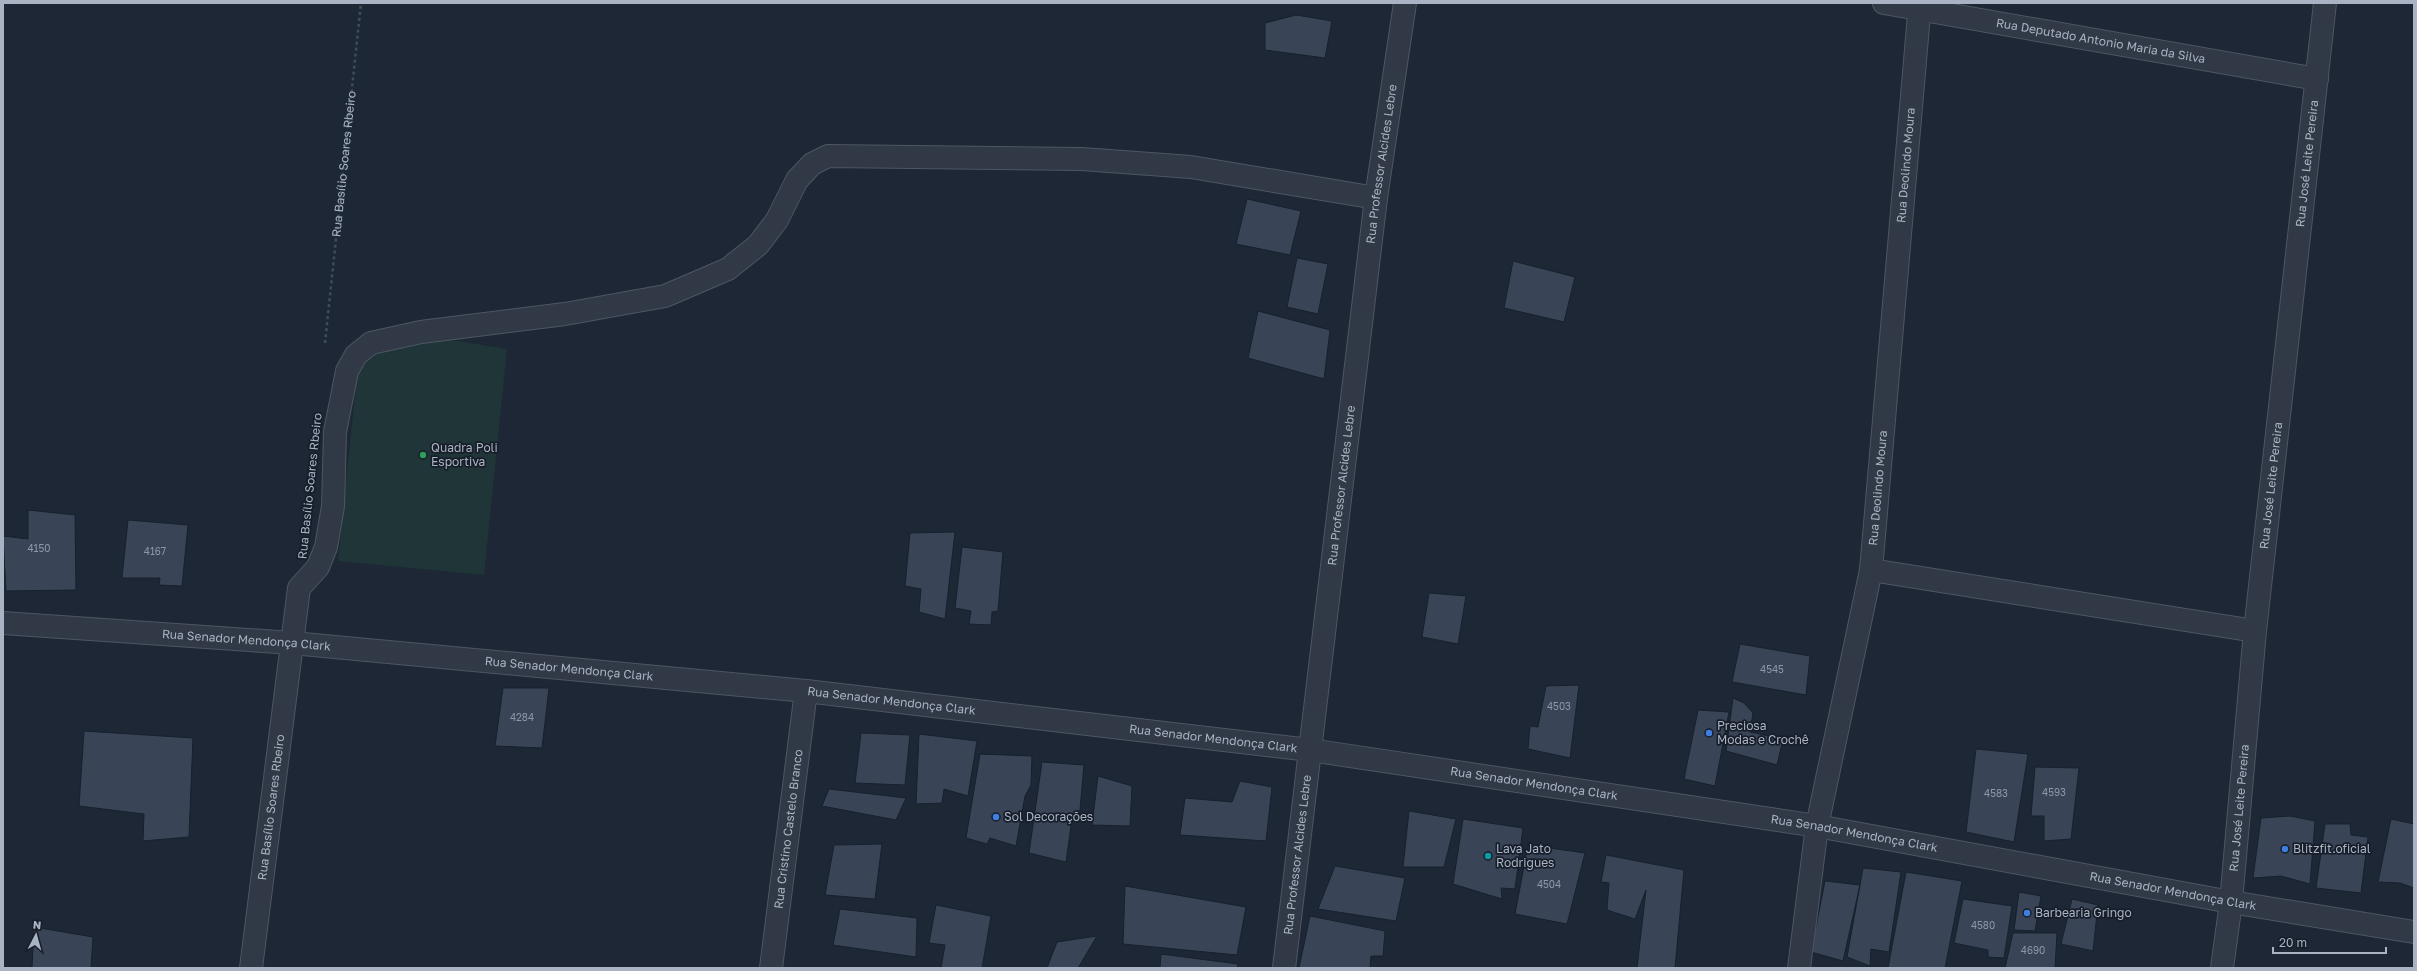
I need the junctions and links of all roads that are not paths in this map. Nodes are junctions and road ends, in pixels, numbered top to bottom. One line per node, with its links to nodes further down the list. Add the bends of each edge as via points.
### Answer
1 (1405, 3): 6 (street, Rua Professor Alcides Lebre)
2 (1884, 3): 4 (street, Rua Deputado Antonio Maria da Silva)
3 (2325, 3): 5 (street, Rua José Leite Pereira)
4 (1919, 6): 5 (street, Rua Deputado Antonio Maria da Silva); 7 (street, Rua Deolindo Moura)
5 (2317, 79): 9 (street, Rua José Leite Pereira)
6 (1376, 198): 10 (street, Rua Basílio Soares Rbeiro, via 1191,168 1082,159 828,156 812,164 797,180 777,220 758,246 728,269 672,293 565,314 421,332 371,344 356,355 347,371 336,432 333,506 326,547 318,567 299,588); 12 (street, Rua Professor Alcides Lebre)
7 (1871, 570): 9 (street); 13 (street, Rua Deolindo Moura)
8 (3, 623): 10 (street, Rua Senador Mendonça Clark)
9 (2255, 631): 14 (street, Rua José Leite Pereira)
10 (292, 643): 11 (street, Rua Senador Mendonça Clark); 16 (street, Rua Basílio Soares Rbeiro)
11 (806, 691): 12 (street, Rua Senador Mendonça Clark); 17 (street, Rua Cristino Castelo Branco)
12 (1310, 750): 13 (street, Rua Senador Mendonça Clark); 18 (street, Rua Professor Alcides Lebre)
13 (1817, 826): 14 (street, Rua Senador Mendonça Clark); 19 (street, Rua Deolindo Moura)
14 (2231, 902): 15 (street, Rua Senador Mendonça Clark); 20 (street, Rua José Leite Pereira)
15 (2414, 932)
16 (250, 968)
17 (771, 968)
18 (1284, 968)
19 (1799, 968)
20 (2222, 968)

